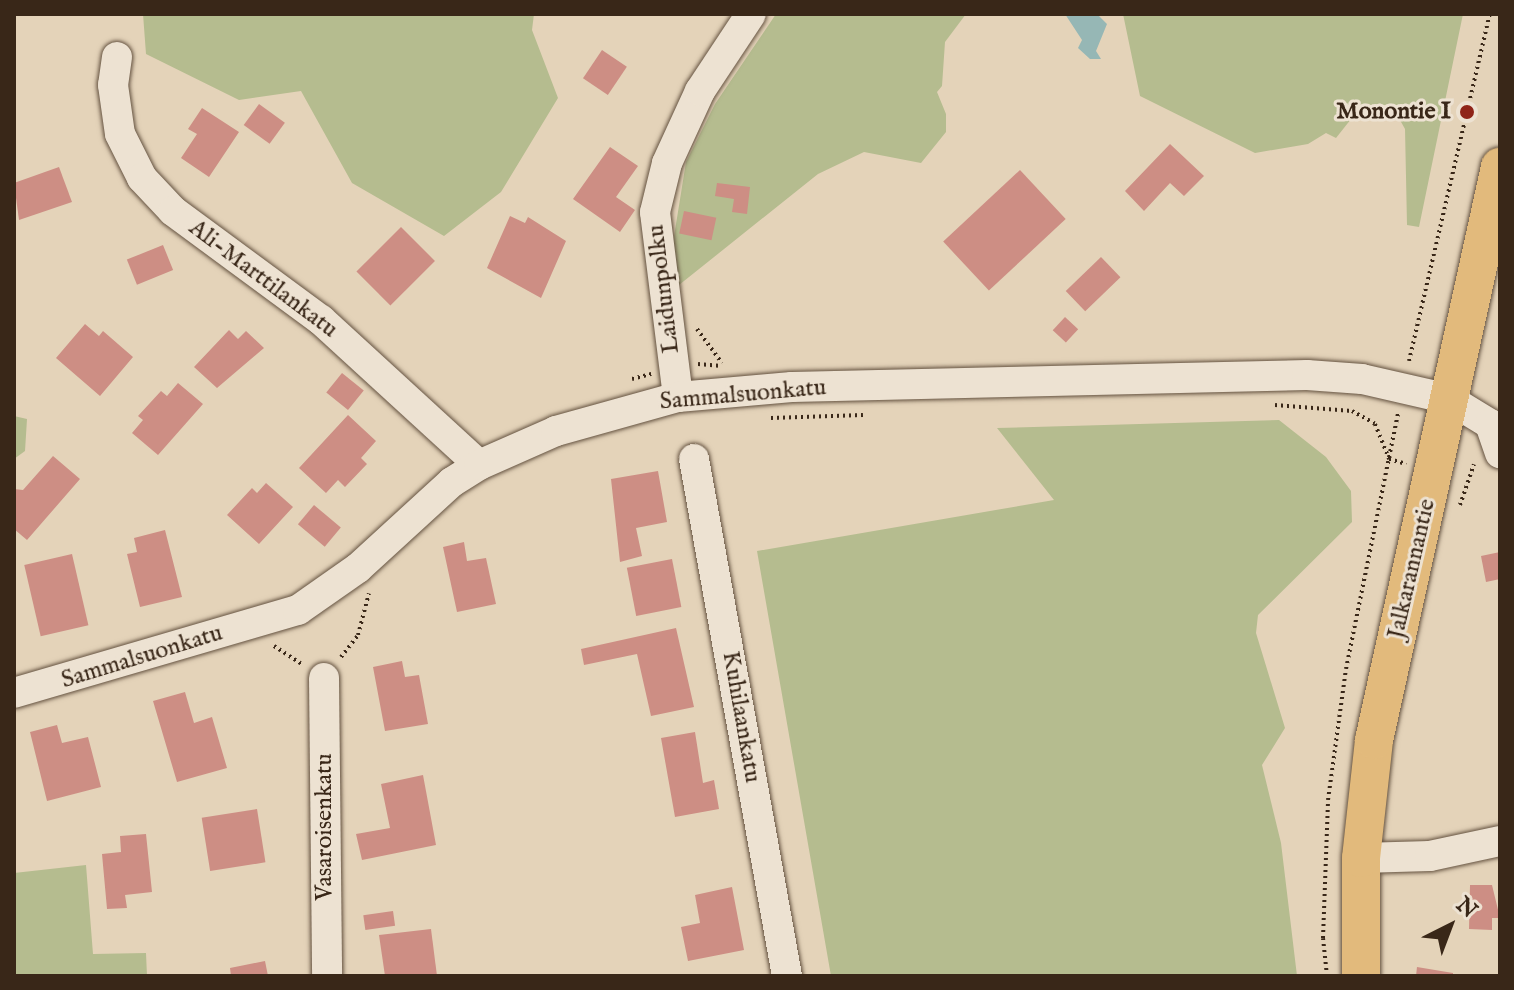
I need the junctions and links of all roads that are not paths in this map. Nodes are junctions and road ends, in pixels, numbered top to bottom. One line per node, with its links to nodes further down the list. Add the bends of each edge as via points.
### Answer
1 (751, 14): 4 (street, Laidunpolku, via 700,91 667,163 655,212)
2 (117, 57): 8 (street, Ali-Marttilankatu, via 113,85 120,134 142,178 173,211 321,320)
3 (1500, 167): 5 (main road, Jalkarannantie)
4 (678, 397): 5 (street, Sammalsuonkatu, via 792,387 1307,375); 8 (street, Sammalsuonkatu, via 556,431)
5 (1449, 399): 6 (street, Sammalsuonkatu, via 1490,424); 12 (main road, Jalkarannantie, via 1451,478 1374,740)
6 (1500, 453)
7 (694, 459): 14 (street, Kuhilaankatu)
8 (479, 465): 10 (street, Sammalsuonkatu, via 452,482 358,568 298,610)
9 (324, 678): 13 (street, Vasaroisenkatu)
10 (14, 693)
11 (1500, 841): 12 (street, via 1430,856)
12 (1361, 858): 15 (main road, Jalkarannantie)
13 (327, 976)
14 (787, 976)
15 (1361, 976)

